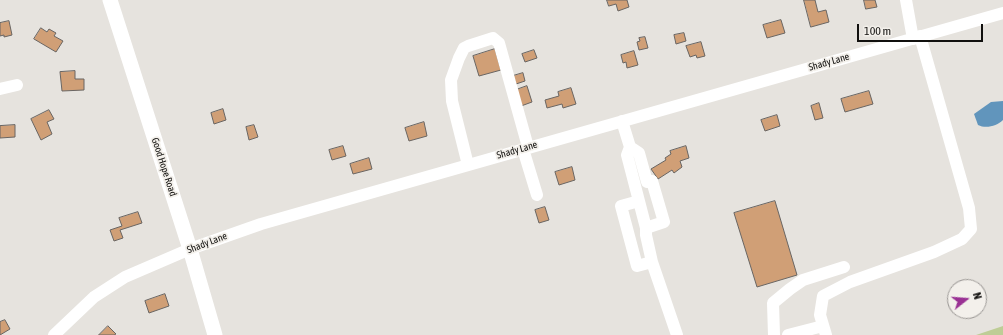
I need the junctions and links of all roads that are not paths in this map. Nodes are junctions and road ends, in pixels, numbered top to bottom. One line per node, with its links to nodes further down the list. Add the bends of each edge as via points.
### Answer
1 (110, 0): 14 (main road, Good Hope Road)
2 (906, 0): 4 (street)
3 (1003, 13): 4 (street, Shady Lane)
4 (917, 38): 7 (street, Shady Lane); 17 (street, via 969,208 971,229 962,240 850,282 823,296 820,315)
5 (17, 85): 6 (street)
6 (0, 89)
7 (622, 121): 8 (street); 9 (street, Shady Lane)
8 (630, 147): 12 (street, via 627,155); 13 (street, via 638,153 647,182 652,181 664,222)
9 (525, 148): 10 (street, Shady Lane); 10 (street, via 499,43 493,38 464,48 452,80 452,101); 11 (street)
10 (468, 165): 14 (street, Shady Lane, via 261,224)
11 (537, 195)
12 (639, 202): 13 (street); 15 (street, via 621,206 637,266)
13 (646, 228): 15 (street)
14 (190, 249): 18 (street, Shady Lane, via 125,277 107,288); 19 (main road, Good Hope Road)
15 (652, 262): 20 (street)
16 (844, 267): 21 (street, via 803,280 773,303)
17 (824, 330): 22 (street)
18 (54, 335)
19 (215, 335)
20 (677, 335)
21 (774, 335)
22 (788, 335)

